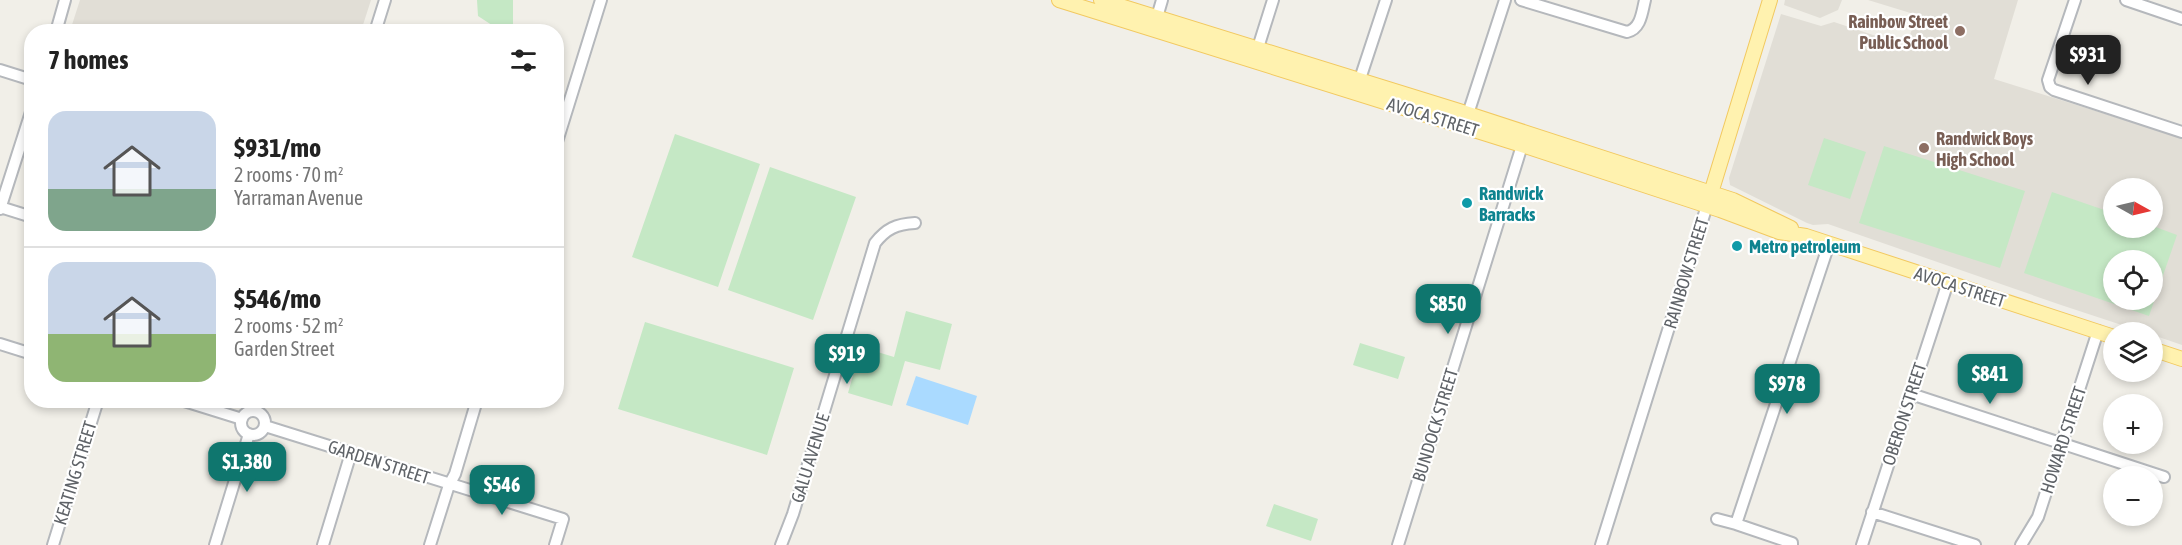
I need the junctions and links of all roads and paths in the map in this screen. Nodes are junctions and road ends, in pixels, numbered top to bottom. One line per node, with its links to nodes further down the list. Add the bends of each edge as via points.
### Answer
1 (65, 0): 16 (street)
2 (385, 0): 17 (street)
3 (602, 0): 24 (street)
4 (1059, 0): 18 (main road, AVOCA STREET)
5 (1101, 0): 18 (main road, AVOCA STREET)
6 (1162, 0): 18 (street)
7 (1273, 0): 19 (street)
8 (1386, 0): 22 (street)
9 (1505, 0): 25 (street)
10 (1521, 0): 11 (street, via 1627,32 1638,26)
11 (1646, 0)
12 (1770, 0): 29 (main road, RAINBOW STREET)
13 (2075, 0): 26 (street, via 2048,80 2050,87)
14 (2126, 0): 15 (street)
15 (2182, 19)
16 (58, 24)
17 (378, 24)
18 (1155, 24): 19 (main road, AVOCA STREET)
19 (1256, 55): 22 (main road, AVOCA STREET); 23 (main road, AVOCA STREET)
20 (0, 70): 21 (street)
21 (24, 78)
22 (1360, 80): 23 (street); 25 (main road, AVOCA STREET)
23 (1356, 94): 25 (main road, AVOCA STREET)
24 (564, 107)
25 (1466, 121): 28 (main road, AVOCA STREET)
26 (2182, 132)
27 (24, 134): 30 (street)
28 (1524, 139): 29 (main road, AVOCA STREET); 63 (street, BUNDOCK STREET)
29 (1709, 199): 33 (main road, AVOCA STREET, via 1733,200); 64 (street, RAINBOW STREET)
30 (0, 208): 31 (street)
31 (24, 215)
32 (915, 224): 62 (street, GALU AVENUE, via 892,227 875,243)
33 (1829, 244): 34 (main road, AVOCA STREET); 56 (street)
34 (1948, 282): 35 (main road, AVOCA STREET); 41 (street, OBERON STREET)
35 (2098, 332): 36 (main road, AVOCA STREET); 50 (street, HOWARD STREET)
36 (2103, 334)
37 (0, 344): 38 (street)
38 (24, 352)
39 (2163, 353): 40 (main road)
40 (2182, 359)
41 (1911, 394): 50 (street); 54 (street, OBERON STREET)
42 (96, 408): 57 (street, KEATING STREET)
43 (207, 408): 47 (street)
44 (257, 408): 46 (street)
45 (475, 408): 53 (street)
46 (256, 411): 47 (street); 48 (street, via 264,417)
47 (242, 419): 49 (street)
48 (265, 426): 49 (street, via 260,433); 51 (street, GARDEN STREET)
49 (249, 434): 58 (street)
50 (2061, 442): 52 (street); 68 (street, HOWARD STREET, via 2038,517)
51 (351, 453): 53 (street, GARDEN STREET); 59 (street)
52 (2164, 477)
53 (449, 485): 60 (street); 61 (street, GARDEN STREET, via 563,519)
54 (1872, 512): 66 (street, OBERON STREET); 67 (street)
55 (1717, 519): 56 (street)
56 (1736, 525): 65 (street)
57 (53, 545)
58 (216, 545)
59 (322, 545)
60 (430, 545)
61 (555, 545)
62 (781, 545)
63 (1398, 545)
64 (1601, 545)
65 (1792, 545)
66 (1862, 545)
67 (1975, 545)
68 (2021, 545)

